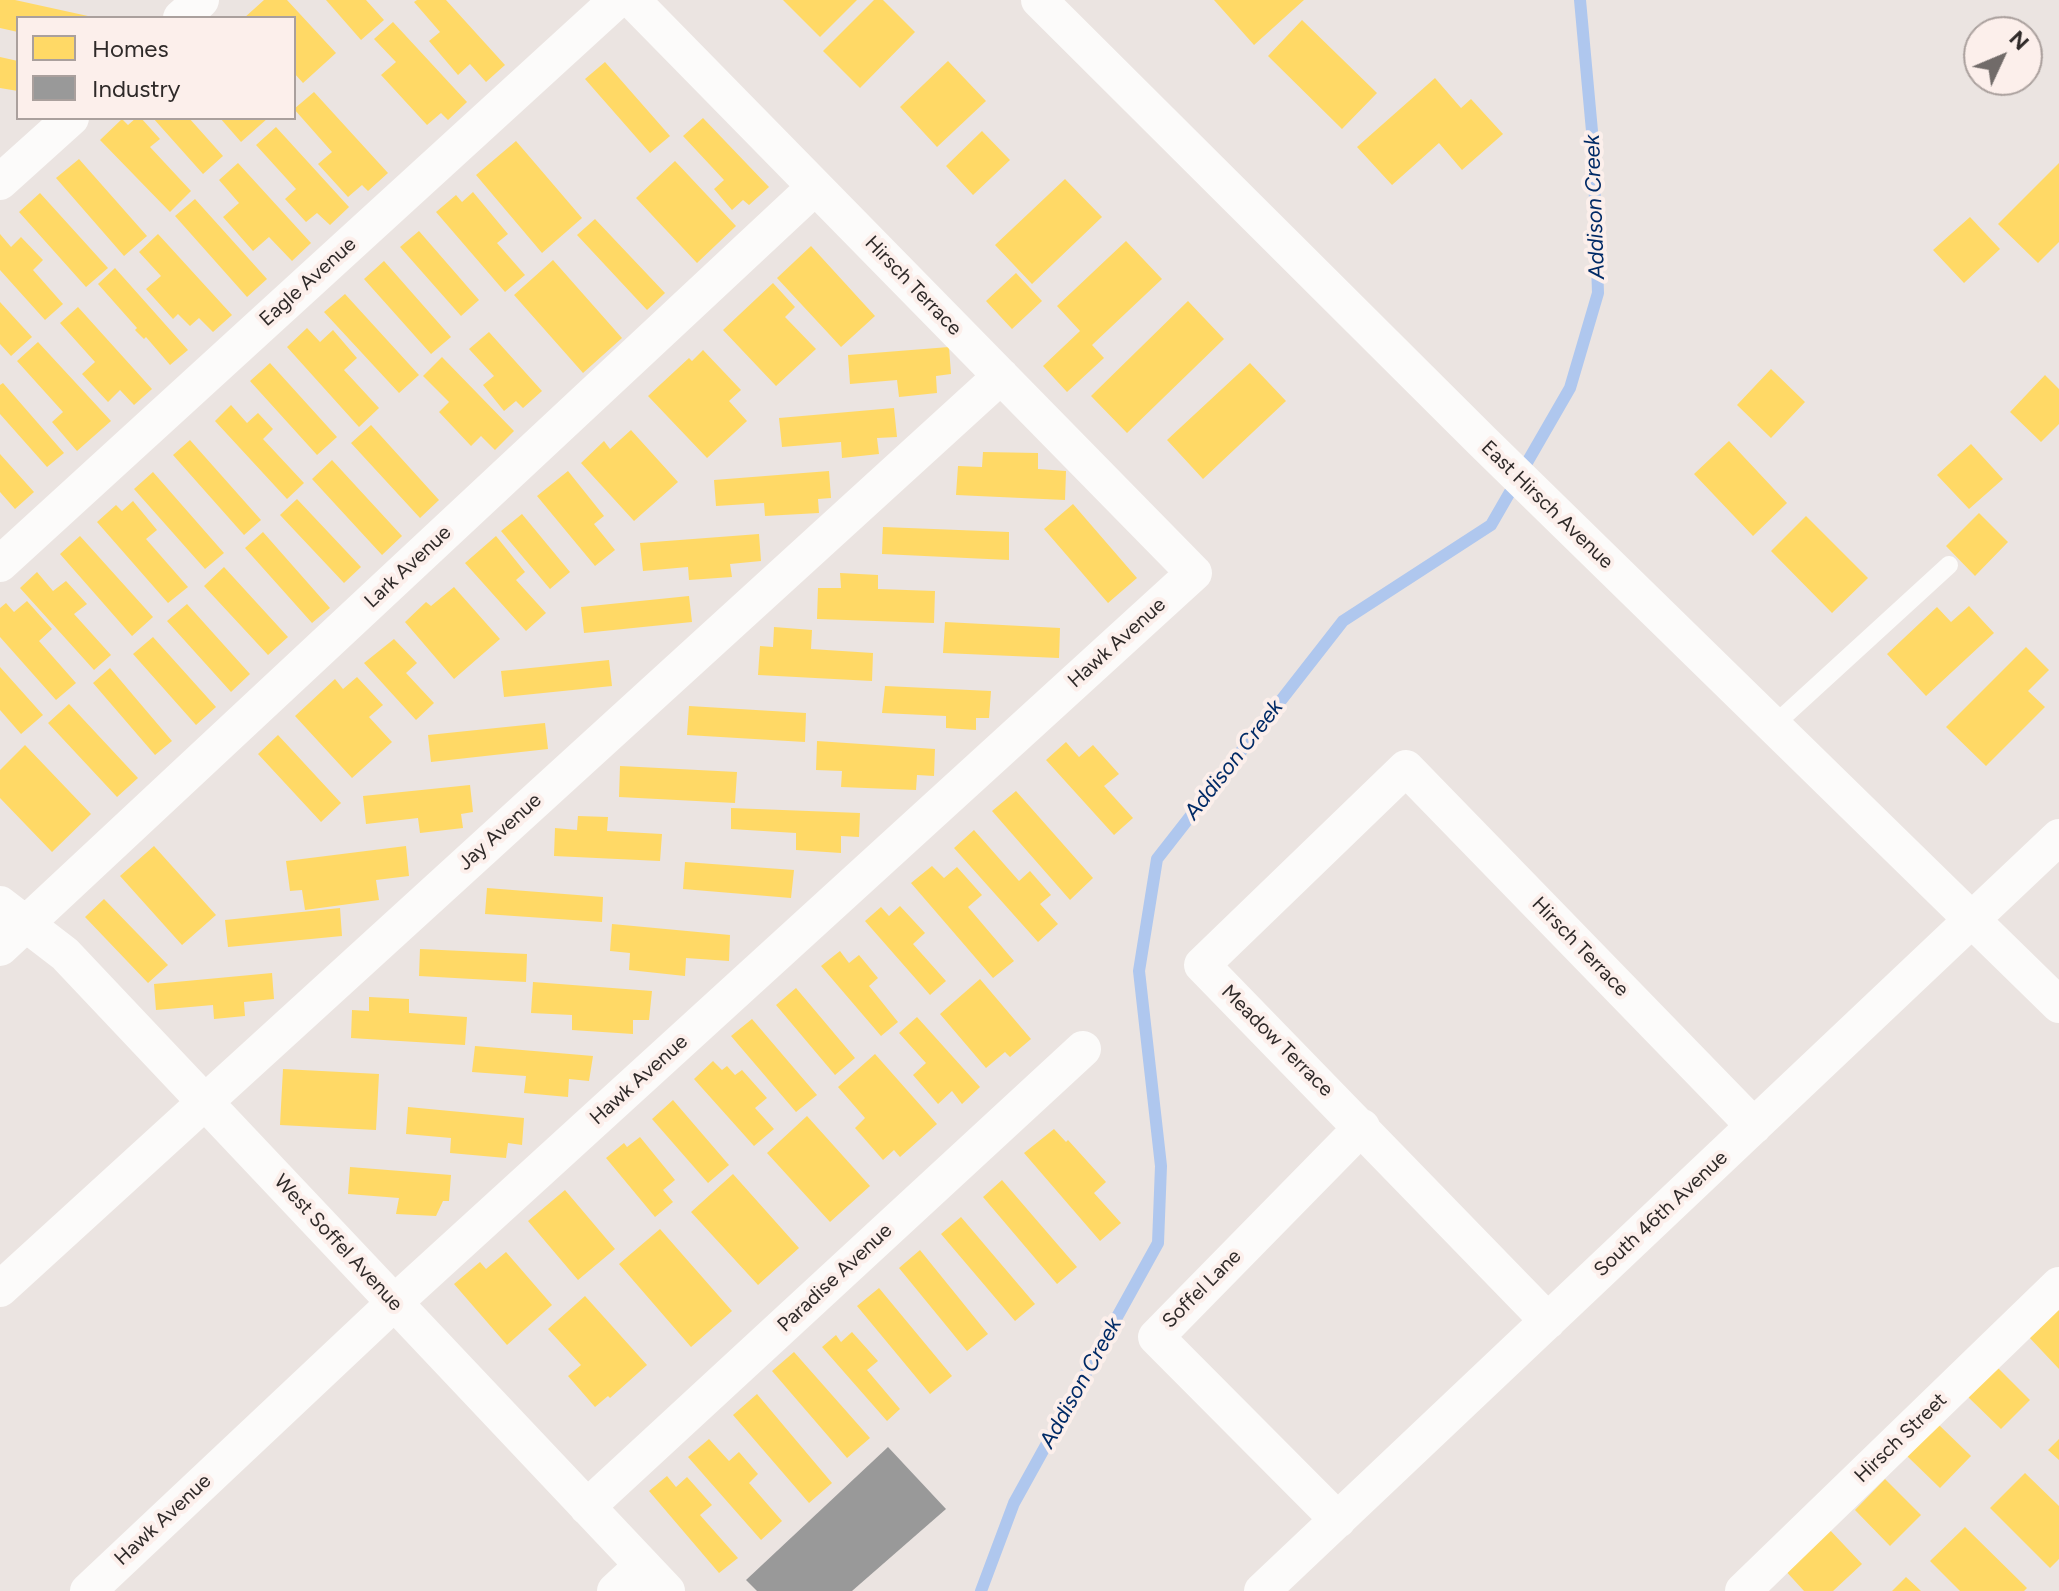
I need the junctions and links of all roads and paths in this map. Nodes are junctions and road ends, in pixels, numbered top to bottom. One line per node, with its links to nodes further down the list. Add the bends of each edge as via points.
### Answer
1 (201, 0): 5 (street)
2 (617, 0): 10 (street, Eagle Avenue)
3 (632, 0): 8 (street, Hirsch Terrace)
4 (1039, 0): 13 (street, East Hirsch Avenue)
5 (183, 16)
6 (69, 120): 7 (street)
7 (0, 182)
8 (815, 187): 9 (street, Hirsch Terrace); 16 (street, Lark Avenue)
9 (1001, 376): 12 (street, Hirsch Terrace); 21 (street, Jay Avenue)
10 (0, 564)
11 (1949, 565): 13 (lane)
12 (1194, 573): 26 (street, Hawk Avenue)
13 (1773, 726): 17 (street, East Hirsch Avenue)
14 (1406, 768): 22 (street, Hirsch Terrace); 23 (street, Meadow Terrace, via 1202,965)
15 (2059, 837): 17 (street, South 46th Avenue)
16 (13, 914): 18 (street, Lark Avenue); 21 (street, West Soffel Avenue, via 65,954)
17 (1972, 920): 19 (street, East Hirsch Avenue); 22 (street, South 46th Avenue)
18 (0, 948)
19 (2059, 1005)
20 (1083, 1049): 28 (street, Paradise Avenue)
21 (204, 1102): 25 (street, Jay Avenue); 26 (street, West Soffel Avenue)
22 (1754, 1126): 27 (street, South 46th Avenue)
23 (1362, 1127): 27 (street, Meadow Terrace); 29 (street, Soffel Lane, via 1156,1337)
24 (2059, 1285): 34 (street, Hirsch Street)
25 (0, 1289)
26 (394, 1303): 28 (street, West Soffel Avenue); 31 (street, Hawk Avenue)
27 (1548, 1321): 29 (street, South 46th Avenue)
28 (587, 1507): 30 (street, West Soffel Avenue)
29 (1338, 1520): 33 (street, South 46th Avenue)
30 (654, 1578): 32 (street)
31 (88, 1591)
32 (615, 1591)
33 (1262, 1591)
34 (1743, 1591)

